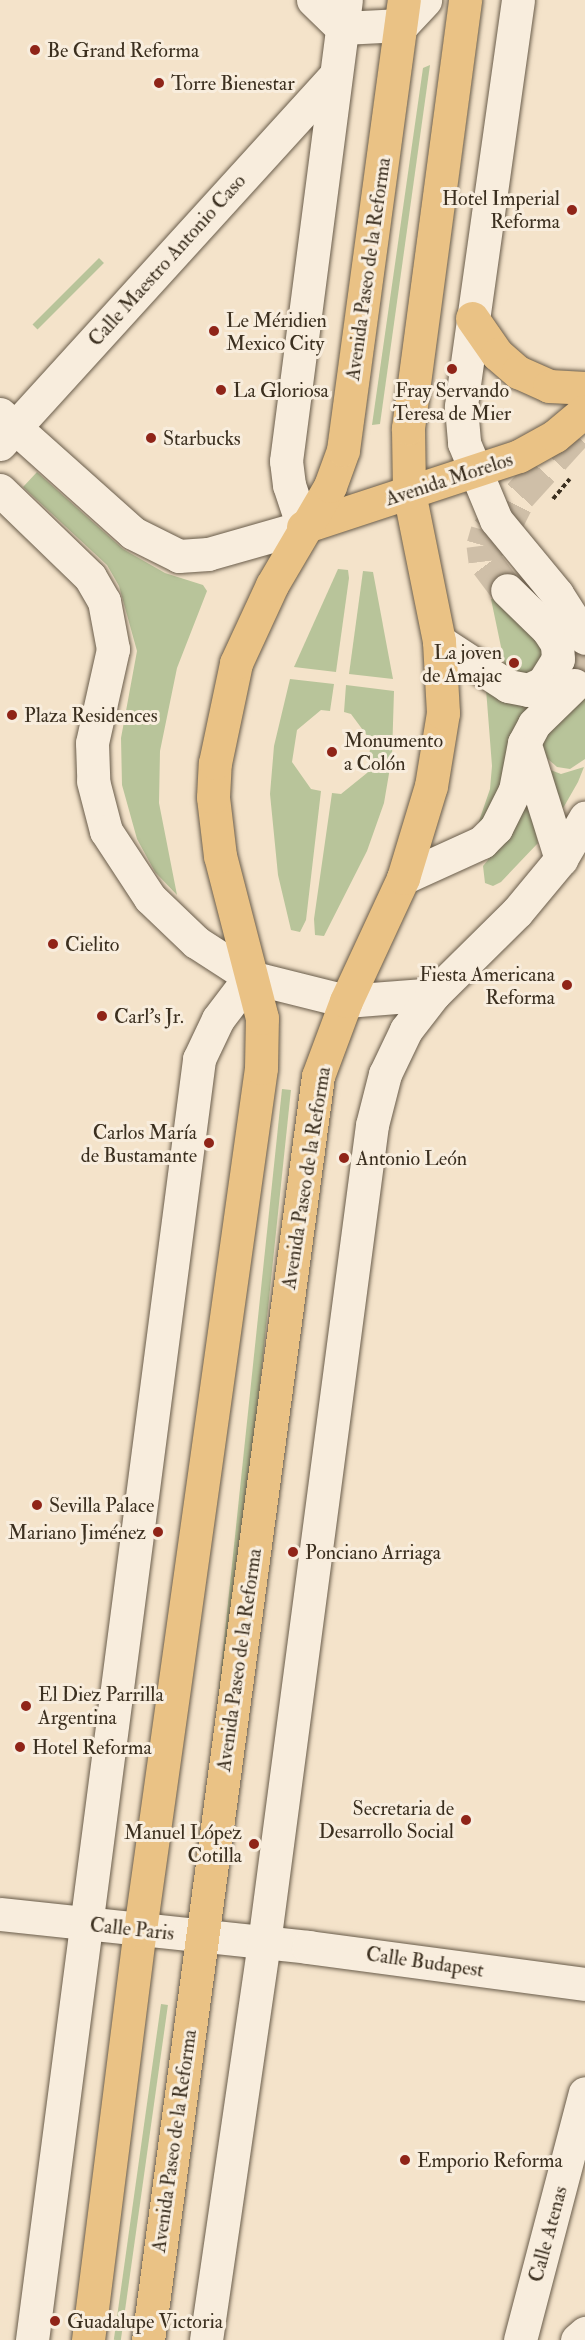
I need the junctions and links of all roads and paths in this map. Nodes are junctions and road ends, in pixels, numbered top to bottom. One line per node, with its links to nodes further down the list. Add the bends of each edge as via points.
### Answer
1 (313, 0): 6 (street)
2 (426, 0): 5 (street)
3 (465, 0): 15 (main road, Avenida Paseo de la Reforma, via 408,428)
4 (518, 0): 8 (street)
5 (403, 12): 6 (street); 17 (main road, Avenida Paseo de la Reforma, via 343,450 330,486)
6 (344, 14): 7 (street)
7 (335, 76): 11 (street, Calle Maestro Antonio Caso); 17 (street, via 286,460 289,485)
8 (472, 318): 9 (main road, via 497,354 518,372 549,386); 12 (street, via 460,407 464,443)
9 (585, 388)
10 (585, 411): 12 (main road, Avenida Morelos, via 555,436 519,456)
11 (5, 428): 17 (street, via 133,533 179,556 208,554)
12 (473, 473): 15 (main road, Avenida Morelos); 19 (street, via 496,520 557,594)
13 (570, 480): 16 (path)
14 (0, 490): 26 (street, via 90,577 104,601 113,649 92,743 93,782 106,831 136,882 165,914 196,942)
15 (409, 492): 17 (main road, Avenida Morelos); 20 (main road, Avenida Paseo de la Reforma)
16 (553, 499)
17 (303, 527): 26 (main road, Avenida Paseo de la Reforma, via 236,663 214,763 213,797 220,856)
18 (507, 590): 20 (street, via 557,644 558,659 543,683 528,690 508,686)
19 (585, 638)
20 (440, 641): 25 (main road, Avenida Paseo de la Reforma, via 443,713 431,786)
21 (574, 685): 22 (street, via 534,724)
22 (524, 744): 24 (street); 25 (street, via 515,790 496,828 482,842)
23 (585, 818): 24 (street)
24 (561, 859): 27 (street, via 517,912)
25 (404, 878): 28 (main road, Avenida Paseo de la Reforma)
26 (250, 977): 28 (street); 30 (street, via 218,1019 200,1059); 31 (main road, Avenida Paseo de la Reforma, via 262,1018 261,1068)
27 (434, 994): 28 (street); 33 (street, via 406,1030 385,1074 372,1125)
28 (346, 1001): 32 (main road, Avenida Paseo de la Reforma, via 316,1092)
29 (0, 1914): 30 (street, Calle Paris)
30 (86, 1924): 31 (street, Calle Paris); 37 (street)
31 (140, 1930): 32 (street, Calle Paris); 38 (main road, Avenida Paseo de la Reforma)
32 (202, 1936): 33 (street, Calle Paris); 39 (main road, Avenida Paseo de la Reforma)
33 (264, 1943): 34 (street, Calle Budapest); 40 (street)
34 (585, 1984)
35 (585, 2093): 41 (street, Calle Atenas)
36 (585, 2333): 42 (street)
37 (32, 2340)
38 (88, 2340)
39 (148, 2340)
40 (206, 2340)
41 (520, 2340)
42 (577, 2340)

